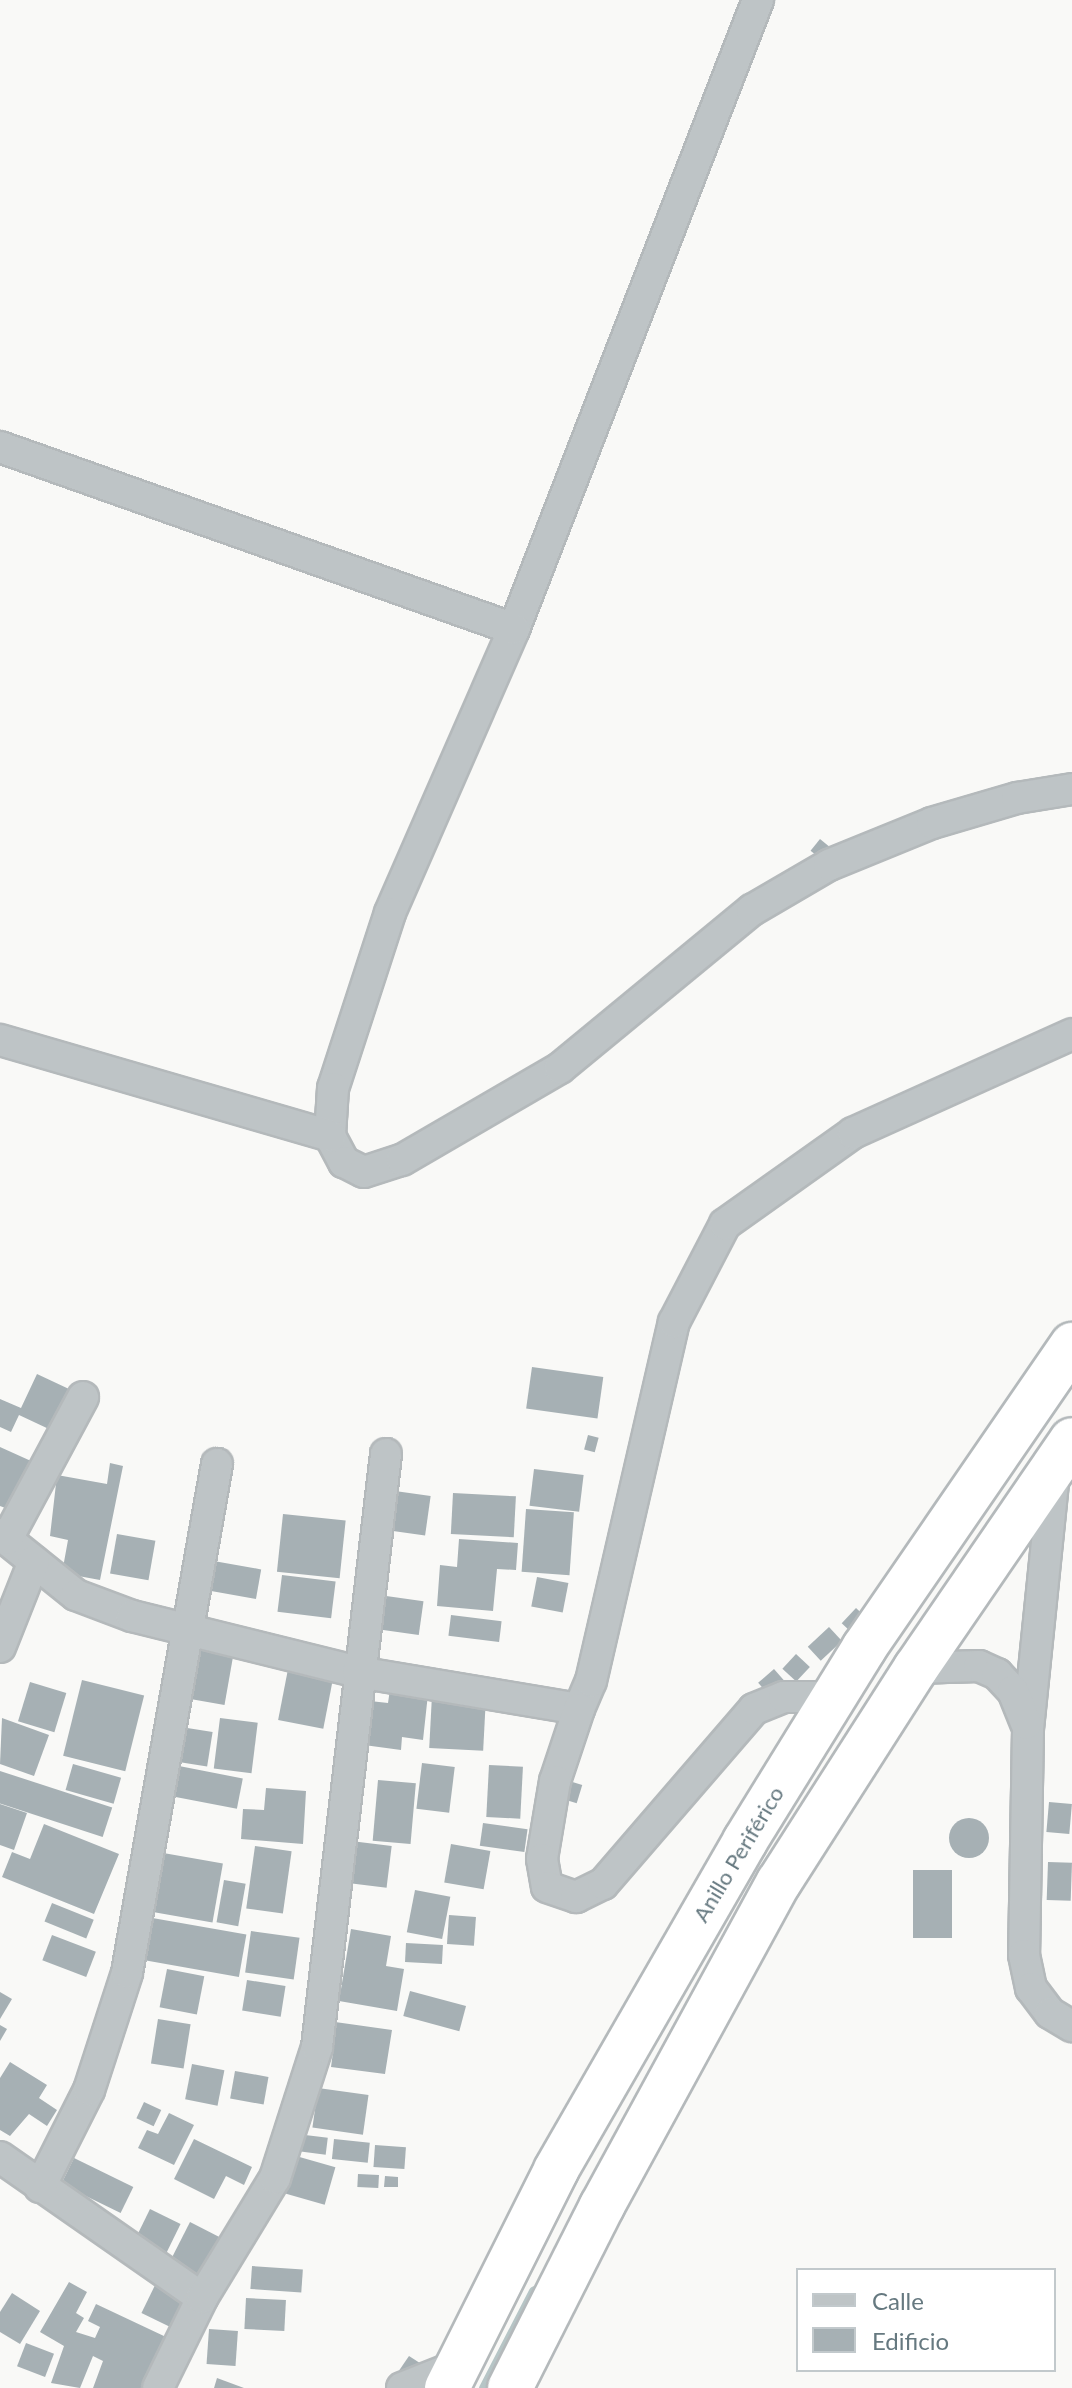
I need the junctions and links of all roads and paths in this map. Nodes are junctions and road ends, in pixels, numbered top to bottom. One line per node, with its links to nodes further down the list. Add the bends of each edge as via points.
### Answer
1 (758, 0): 3 (street)
2 (0, 447): 3 (street)
3 (514, 629): 7 (street, via 390,913 333,1088)
4 (1072, 789): 7 (street, via 1017,798 932,823 829,865 752,910 560,1068 402,1160 364,1172 344,1162)
5 (1072, 1034): 20 (street, via 853,1133 725,1224 674,1322 591,1681)
6 (0, 1040): 7 (street)
7 (330, 1136)
8 (1072, 1345): 19 (highway, Anillo Periférico)
9 (83, 1397): 13 (street)
10 (1063, 1452): 17 (highway); 21 (street)
11 (386, 1454): 18 (street)
12 (217, 1464): 15 (street)
13 (3, 1536): 14 (street)
14 (34, 1561): 15 (street, via 76,1595 132,1616); 16 (street)
15 (185, 1626): 18 (street); 24 (street, via 127,1973 89,2090)
16 (0, 1647)
17 (916, 1668): 21 (street, via 979,1666 997,1674 1013,1691); 29 (highway, via 736,1959)
18 (358, 1672): 20 (street); 25 (street, via 333,1943 317,2047 275,2178)
19 (835, 1697): 20 (street, via 796,1695 754,1709 603,1884 576,1897 547,1887 542,1859 555,1781); 26 (highway, Anillo Periférico, via 666,1973 556,2170)
20 (579, 1709)
21 (1028, 1730): 22 (street, via 1024,1955 1031,1988 1050,2013)
22 (1072, 2026)
23 (0, 2157): 24 (street)
24 (40, 2187): 25 (street)
25 (202, 2298): 27 (street)
26 (452, 2377): 28 (street)
27 (158, 2388)
28 (402, 2388)
29 (510, 2388)

